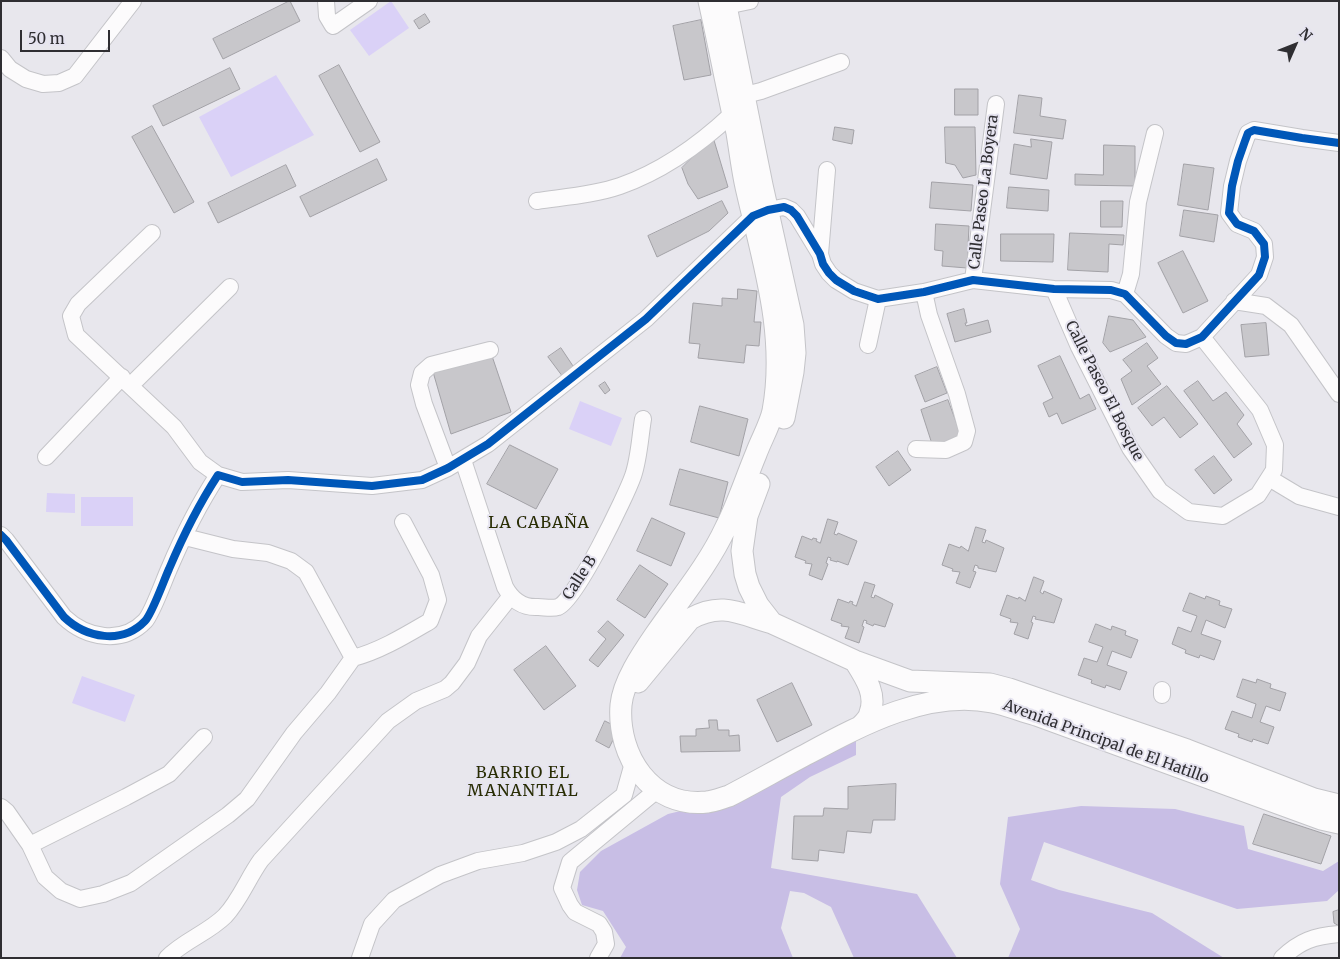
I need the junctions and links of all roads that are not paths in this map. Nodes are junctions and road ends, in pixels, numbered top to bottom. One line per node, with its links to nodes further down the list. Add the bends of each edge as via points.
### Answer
1 (133, 1): 6 (street, via 76,76 59,83 43,84 26,79 10,69)
2 (326, 1): 3 (street, via 327,16 333,26)
3 (369, 1)
4 (750, 1): 5 (street)
5 (720, 3): 8 (main road, Avenida Principal de El Hatillo); 10 (main road, Avenida Principal de El Hatillo)
6 (1, 58)
7 (841, 62): 8 (street)
8 (745, 95): 15 (main road, Avenida Principal de El Hatillo)
9 (996, 104): 18 (street, Calle Paseo La Boyera)
10 (732, 114): 14 (street, via 681,156 659,169 619,186); 15 (main road, Avenida Principal de El Hatillo)
11 (1155, 133): 22 (street, via 1138,202 1131,274)
12 (1339, 143): 24 (street, via 1254,130 1248,133 1232,186 1230,213 1237,224 1254,232 1264,244 1265,257 1259,275)
13 (827, 170): 17 (street)
14 (537, 201)
15 (761, 214): 17 (street, via 784,207 794,212); 33 (street, via 646,320); 42 (main road, Avenida Principal de El Hatillo, via 793,325 795,353 786,412 747,516 742,551 745,574 758,605); 45 (main road, Avenida Principal de El Hatillo, via 777,338 772,413 726,528 638,660)
16 (152, 233): 28 (street, via 78,304 71,316 76,335)
17 (820, 254): 23 (street, via 823,264 836,280 854,291)
18 (973, 280): 20 (street); 21 (street)
19 (230, 287): 28 (street)
20 (1054, 289): 22 (street, via 1111,290); 36 (street, Calle Paseo El Bosque, via 1130,448 1160,491 1189,512 1222,516 1258,496)
21 (924, 292): 23 (street); 31 (street, via 967,431 964,442 946,450)
22 (1125, 294): 25 (street, via 1176,343 1186,344)
23 (878, 299): 26 (street)
24 (1234, 301): 25 (street); 29 (street, via 1266,306 1291,325)
25 (1202, 337): 36 (street, via 1260,410 1275,445 1274,470)
26 (868, 345)
27 (490, 350): 34 (street, via 431,365 422,373 419,385 424,404)
28 (127, 381): 32 (street); 35 (street, via 174,427 200,462)
29 (1339, 394)
30 (643, 419): 41 (street, Calle B, via 634,475 590,565 570,598 558,607 532,608)
31 (916, 449)
32 (46, 456)
33 (463, 460): 34 (street); 41 (street)
34 (448, 468): 35 (street, via 422,480 372,486 288,480 242,482)
35 (218, 475): 40 (street)
36 (1269, 478): 37 (street, via 1299,496)
37 (1339, 507)
38 (403, 522): 43 (street, via 431,575 438,600 430,621 386,645)
39 (1, 535): 40 (street, via 64,618 74,627 105,637 127,634 146,620)
40 (185, 537): 43 (street, via 232,549 268,553 291,561 306,572)
41 (510, 596): 57 (street, via 479,636 452,683 416,701 388,721 261,860 224,918)
42 (772, 623): 44 (main road, Avenida Principal de El Hatillo); 45 (main road, via 729,610 710,610 690,619)
43 (353, 658): 55 (street, via 247,799 131,882 103,894 80,899 61,891 44,877)
44 (855, 661): 46 (main road, via 872,694 870,714); 52 (main road, Avenida Principal de El Hatillo, via 910,680 990,684 1009,689 1187,750 1314,799)
45 (621, 704): 48 (main road, Avenida Principal de El Hatillo, via 626,751)
46 (861, 726): 49 (main road, Avenida Principal de El Hatillo, via 729,796 707,802 688,802); 54 (main road, Avenida Principal de El Hatillo, via 926,703 991,702 1036,715 1313,817)
47 (204, 737): 55 (street, via 169,774)
48 (633, 763): 49 (main road, Avenida Principal de El Hatillo); 50 (street)
49 (657, 790): 51 (street)
50 (624, 795): 51 (street); 58 (street, via 581,829 556,842 523,853 478,860 440,875 394,900 372,924)
51 (638, 805): 59 (street, via 570,862 562,888 575,912 599,924 604,932 606,944)
52 (1339, 805)
53 (1, 807): 55 (street)
54 (1339, 823)
55 (30, 845)
56 (1339, 934): 60 (street, via 1307,940)
57 (167, 958)
58 (360, 958)
59 (598, 958)
60 (1282, 958)

